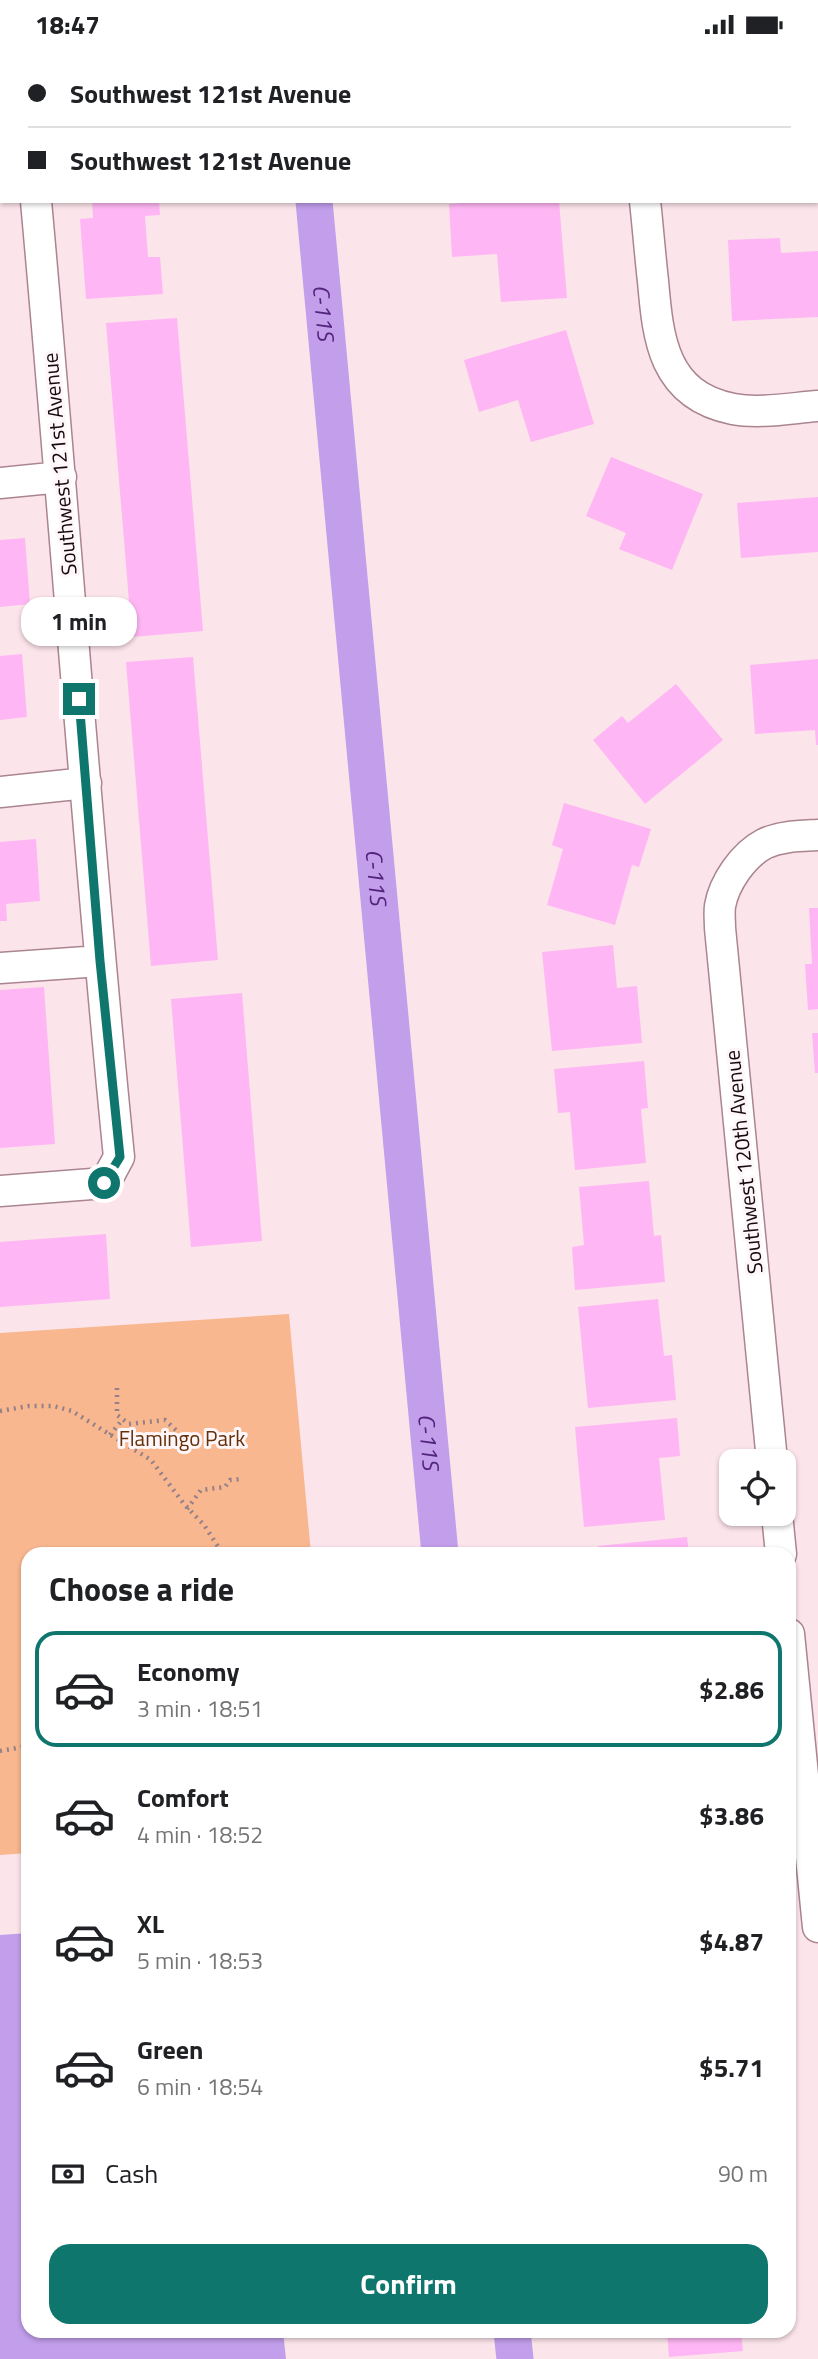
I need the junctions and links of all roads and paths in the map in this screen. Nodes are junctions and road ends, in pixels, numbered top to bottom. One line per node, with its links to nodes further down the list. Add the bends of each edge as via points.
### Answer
1 (36, 203): 4 (street, Southwest 121st Avenue)
2 (645, 203): 3 (street, via 662,347 685,386 732,409)
3 (818, 406)
4 (61, 477): 5 (street); 6 (street, Southwest 121st Avenue)
5 (0, 483)
6 (86, 783): 7 (street); 9 (street, Southwest 121st Avenue)
7 (0, 792)
8 (818, 835): 17 (street, Southwest 120th Avenue, via 766,843 751,853 720,905)
9 (100, 961): 10 (street); 11 (street, Southwest 121st Avenue, via 120,1157 104,1183)
10 (0, 968)
11 (0, 1191)
12 (117, 1388): 14 (path, via 117,1415)
13 (0, 1411): 15 (path, via 53,1406 72,1411)
14 (123, 1419): 15 (path); 16 (path, via 129,1424 164,1420 178,1432)
15 (110, 1435): 19 (path, via 151,1460)
16 (179, 1443)
17 (771, 1449)
18 (241, 1479): 19 (path, via 201,1490)
19 (187, 1509): 21 (path)
20 (779, 1526): 22 (street)
21 (218, 1547)
22 (780, 1547)
23 (796, 1705): 26 (street)
24 (21, 1747): 25 (path)
25 (0, 1751)
26 (818, 1927)

